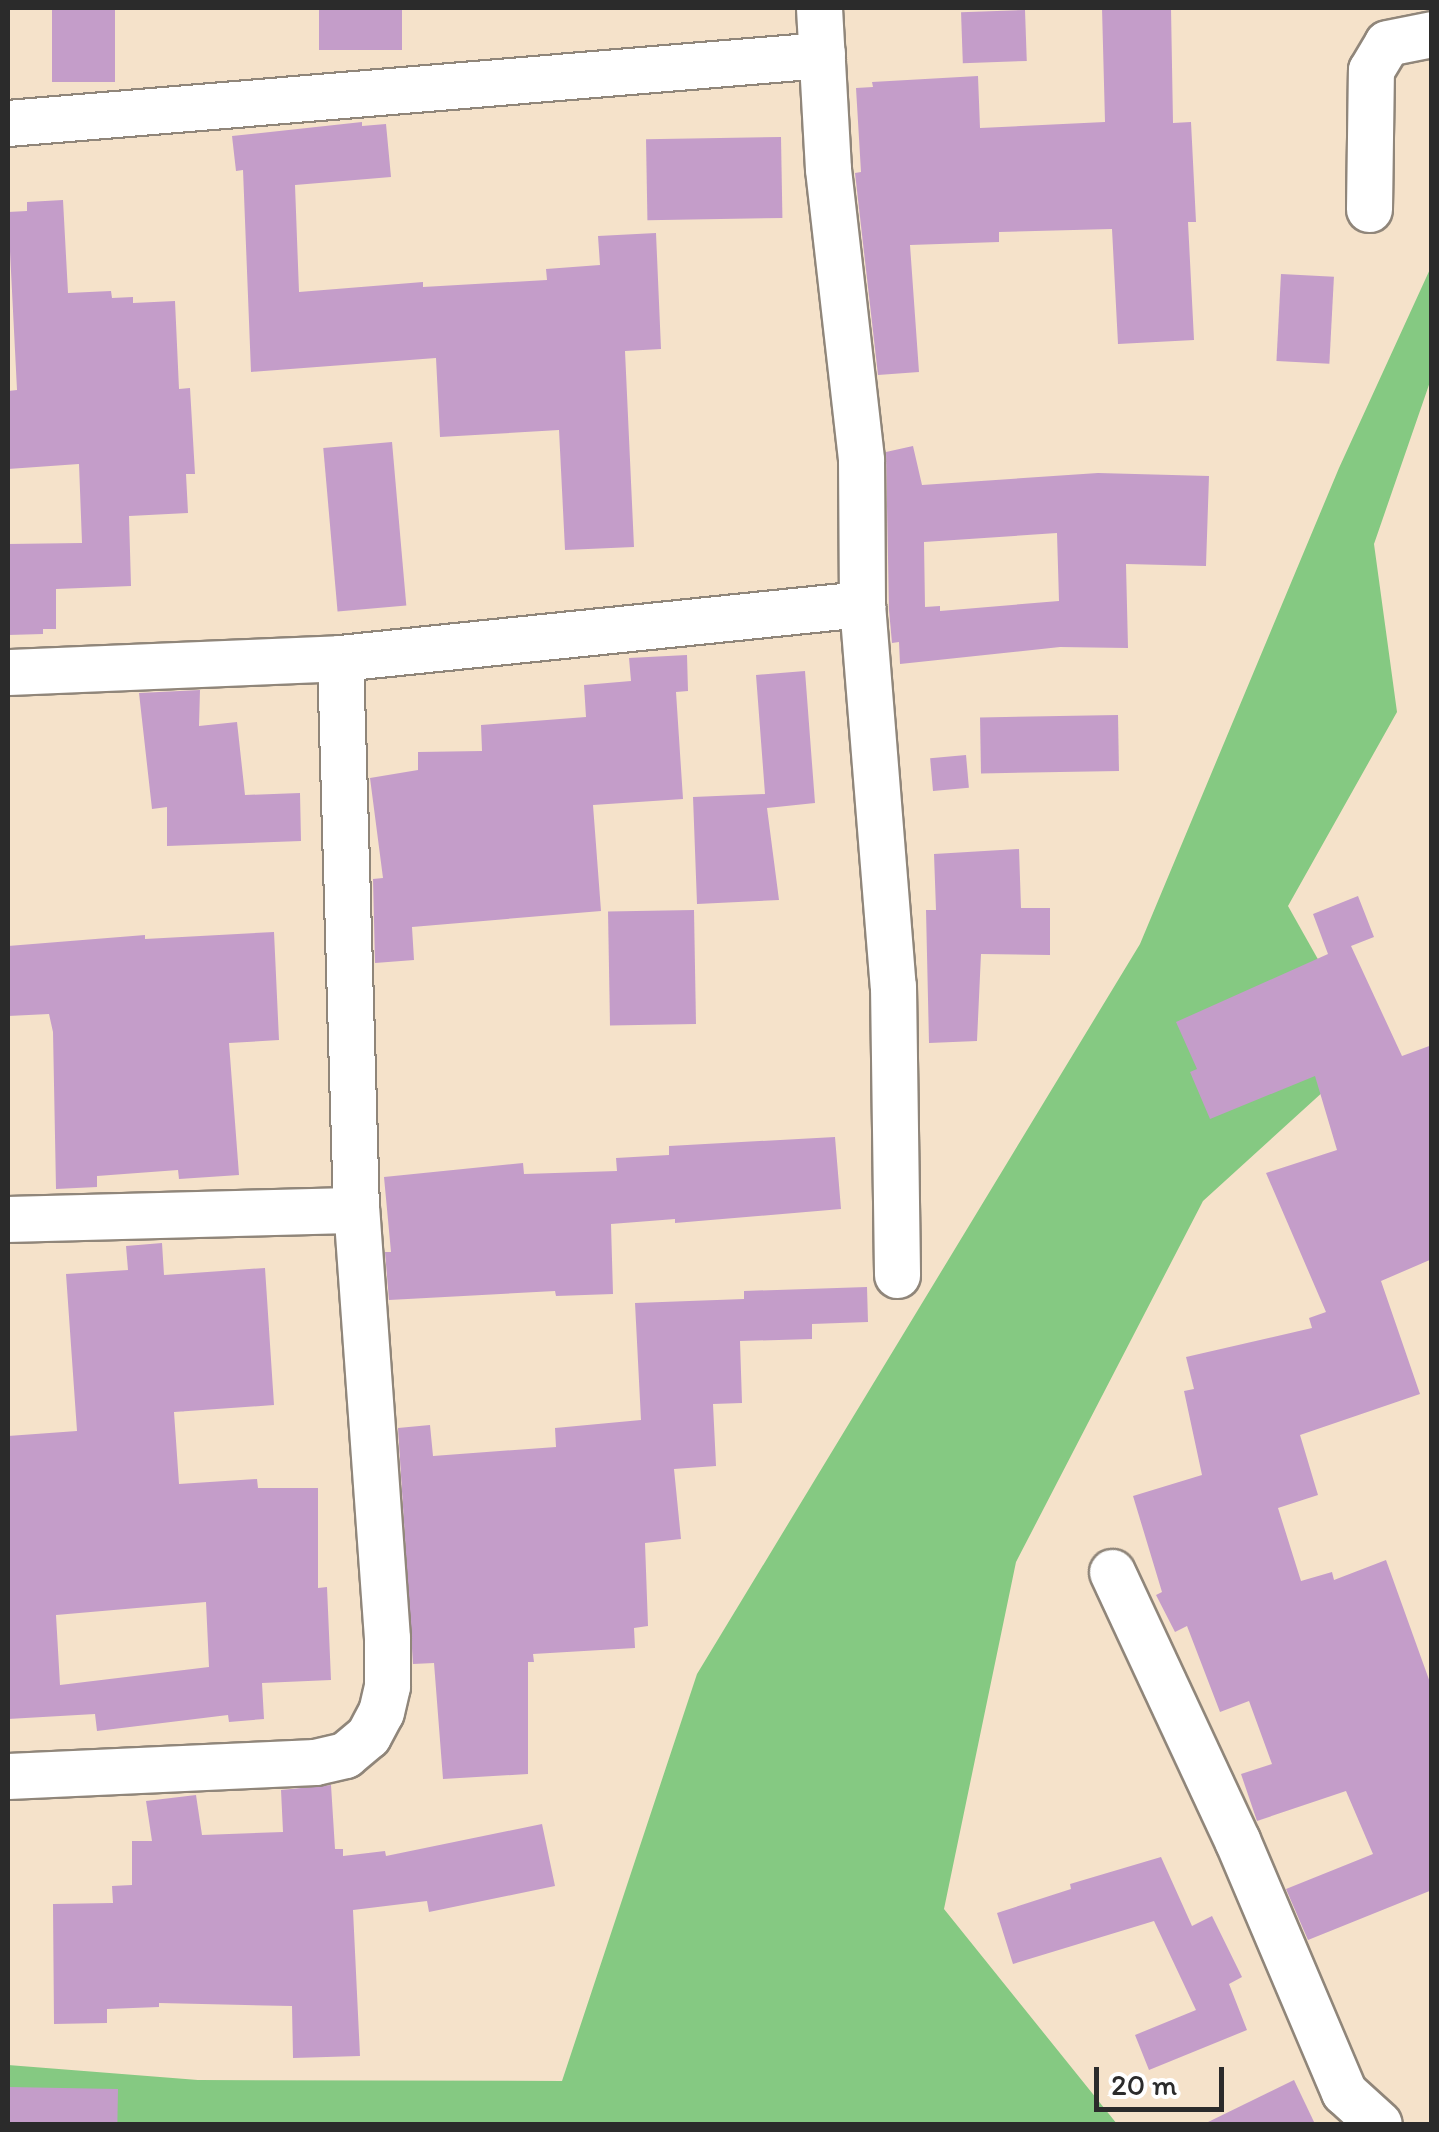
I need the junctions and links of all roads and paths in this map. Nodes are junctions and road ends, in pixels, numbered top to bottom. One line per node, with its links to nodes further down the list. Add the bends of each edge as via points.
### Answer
1 (818, 8): 3 (street)
2 (1432, 34): 5 (street, via 1387,44 1371,70)
3 (822, 55): 4 (street); 6 (street, via 828,169 862,460)
4 (8, 124)
5 (1369, 210)
6 (862, 604): 7 (street); 11 (street, via 893,986)
7 (340, 658): 8 (street); 9 (street)
8 (8, 672)
9 (356, 1210): 10 (street); 13 (street, via 387,1638 387,1686 368,1736 345,1756 315,1762)
10 (8, 1220)
11 (898, 1275)
12 (1112, 1572): 14 (street, via 1344,2092)
13 (8, 1776)
14 (1379, 2124)

